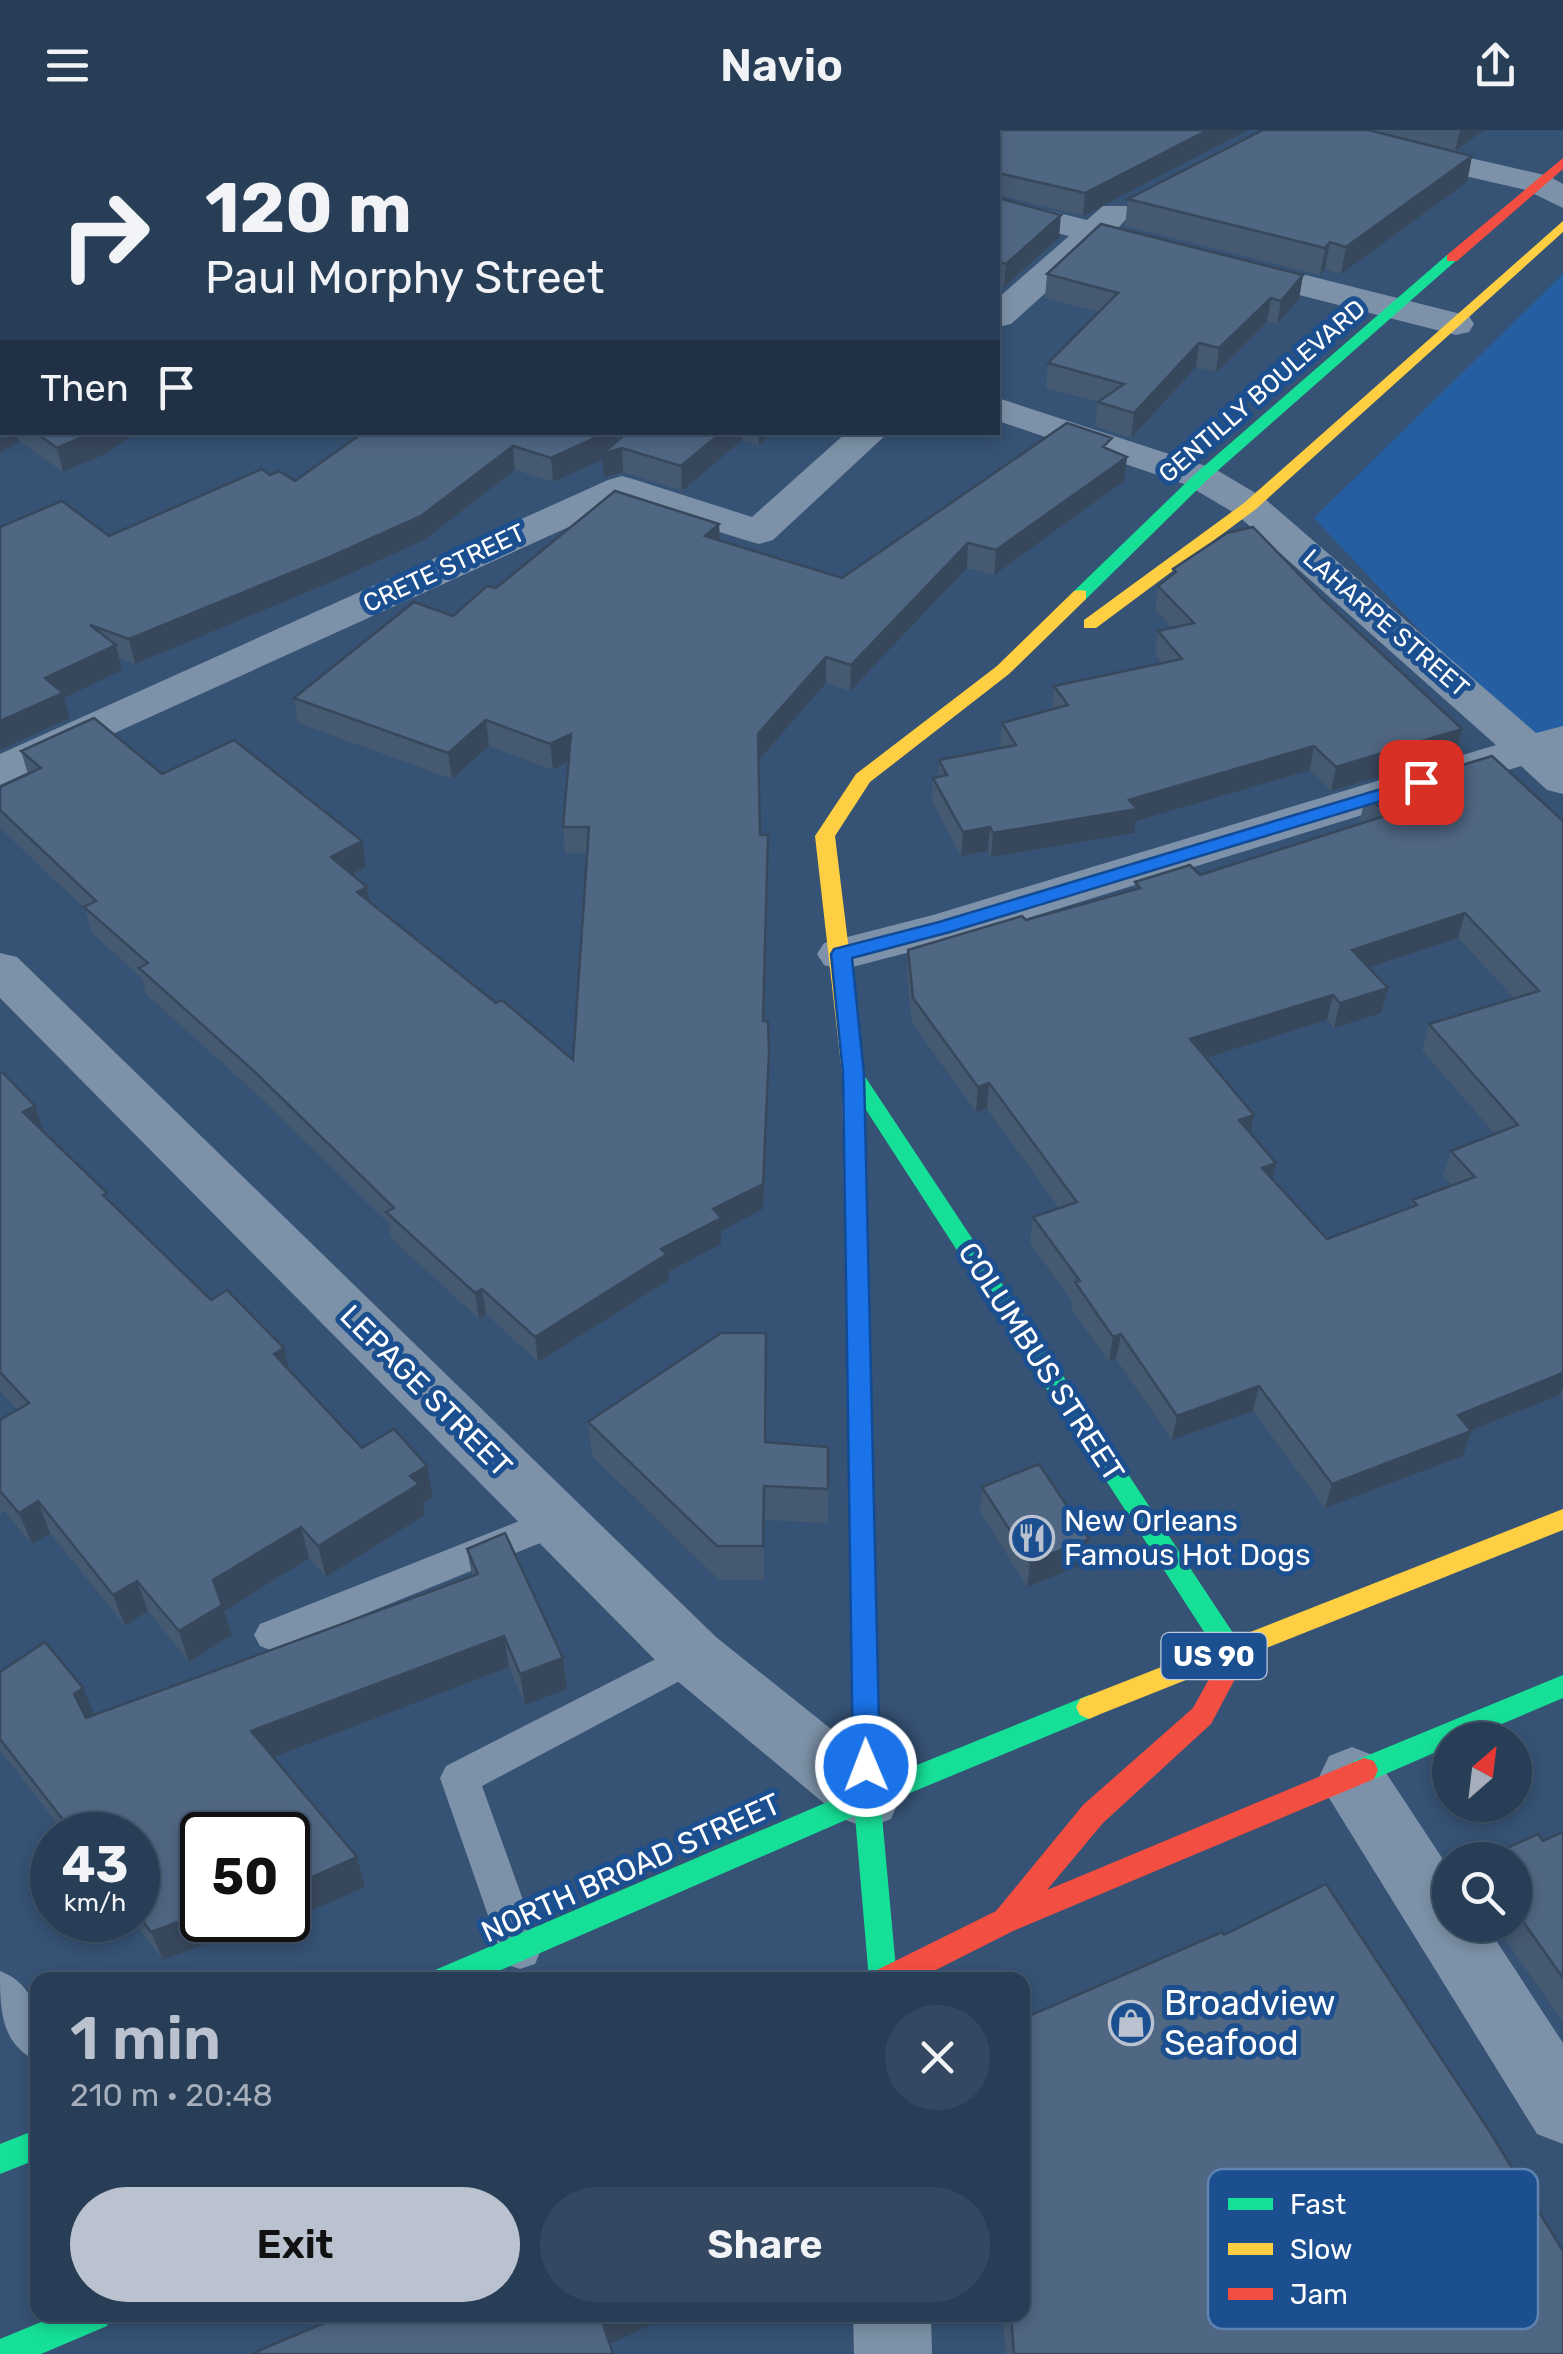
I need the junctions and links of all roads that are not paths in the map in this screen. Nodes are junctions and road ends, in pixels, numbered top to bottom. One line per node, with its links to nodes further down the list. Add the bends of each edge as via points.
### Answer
1 (1306, 130): 3 (street)
2 (1563, 162): 3 (main road, GENTILLY BOULEVARD)
3 (1550, 190): 8 (main road, GENTILLY BOULEVARD)
4 (1140, 200): 7 (street)
5 (1000, 208): 7 (street)
6 (1563, 225): 10 (main road, GENTILLY BOULEVARD)
7 (1091, 230): 8 (street); 9 (street)
8 (1398, 310): 10 (street); 13 (main road, GENTILLY BOULEVARD)
9 (1000, 314)
10 (1456, 324): 14 (main road, GENTILLY BOULEVARD)
11 (1000, 409): 13 (street, LAHARPE STREET)
12 (867, 435): 17 (street, CRETE STREET, via 760,532 622,488)
13 (1202, 477): 14 (street, LAHARPE STREET); 15 (main road, GENTILLY BOULEVARD)
14 (1250, 506): 15 (main road, GENTILLY BOULEVARD, via 1092,623); 16 (street, LAHARPE STREET)
15 (1003, 670): 18 (main road, GENTILLY BOULEVARD, via 862,778 825,836)
16 (1552, 756): 18 (street)
17 (0, 772)
18 (841, 954): 20 (main road, GENTILLY BOULEVARD)
19 (0, 968): 22 (street, LEPAGE STREET)
20 (853, 1074): 24 (main road, COLUMBUS STREET); 28 (main road, GENTILLY BOULEVARD)
21 (1563, 1519): 24 (main road, NORTH BROAD STREET / US 90)
22 (557, 1521): 23 (lane); 25 (street, LEPAGE STREET)
23 (274, 1635)
24 (1230, 1650): 28 (main road, NORTH BROAD STREET / US 90); 29 (main road, via 1202,1716 1093,1814)
25 (693, 1656): 28 (street, LEPAGE STREET); 30 (lane, via 460,1778)
26 (1563, 1686): 27 (main road)
27 (1352, 1777): 29 (main road); 36 (street)
28 (867, 1798): 30 (main road, NORTH BROAD STREET / US 90); 32 (main road, GENTILLY BOULEVARD)
29 (1003, 1922): 33 (main road)
30 (520, 1950): 31 (main road, NORTH BROAD STREET / US 90)
31 (465, 1972)
32 (884, 1972)
33 (901, 1972)
34 (0, 1991): 35 (lane)
35 (30, 2030)
36 (1563, 2108)
37 (30, 2147): 38 (main road)
38 (0, 2159)
39 (81, 2322): 41 (main road)
40 (892, 2322): 42 (street)
41 (22, 2350)
42 (893, 2354)

